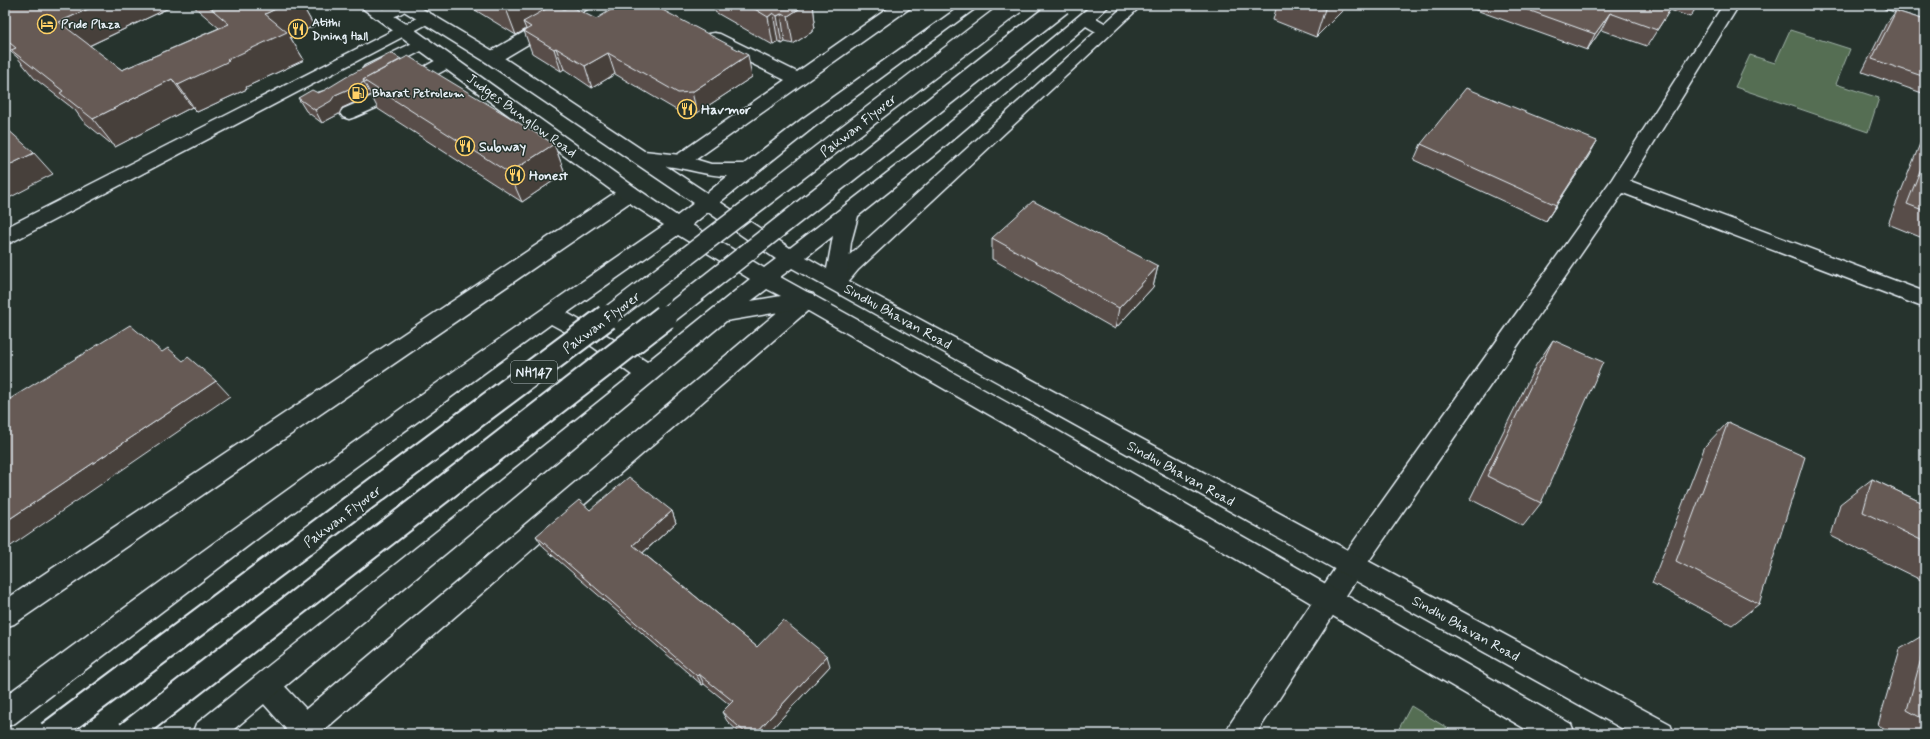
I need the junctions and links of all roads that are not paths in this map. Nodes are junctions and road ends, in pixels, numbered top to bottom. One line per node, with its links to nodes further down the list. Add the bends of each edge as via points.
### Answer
1 (366, 5): 12 (main road, Judges Bunglow Road)
2 (404, 5): 12 (main road); 14 (main road, Judges Bunglow Road)
3 (583, 5): 21 (main road)
4 (904, 5): 26 (main road)
5 (972, 5): 30 (main road, via 808,123)
6 (1015, 5): 51 (main road, Pakwan Flyover / NH147, bridge, via 691,255)
7 (1062, 5): 52 (main road, NH147, bridge, via 787,223)
8 (1102, 5): 15 (main road)
9 (1134, 5): 18 (main road)
10 (1731, 5): 31 (main road)
11 (1892, 5): 13 (main road)
12 (383, 15): 16 (main road, Judges Bunglow Road)
13 (1925, 15)
14 (427, 18): 16 (main road); 21 (main road, Judges Bunglow Road)
15 (1084, 19): 18 (main road); 34 (main road, via 926,153)
16 (405, 30): 19 (main road, Judges Bunglow Road); 20 (main road)
17 (698, 30): 26 (main road)
18 (1105, 30): 39 (main road, via 851,265)
19 (423, 43): 22 (main road); 23 (main road, Judges Bunglow Road)
20 (374, 46): 22 (main road); 36 (main road)
21 (492, 58): 28 (main road, Judges Bunglow Road)
22 (393, 59): 24 (main road); 25 (main road)
23 (448, 61): 24 (main road); 32 (main road, Judges Bunglow Road)
24 (419, 77): 27 (main road)
25 (354, 79)
26 (797, 79): 29 (main road)
27 (348, 113)
28 (641, 157): 29 (main road); 33 (main road, Judges Bunglow Road)
29 (680, 161): 30 (main road, via 711,170)
30 (748, 170): 33 (main road)
31 (1619, 184): 41 (main road); 45 (main road)
32 (628, 193): 35 (main road, Judges Bunglow Road); 47 (main road)
33 (707, 203): 35 (main road); 37 (main road, Sindhu Bhavan Road)
34 (849, 213): 37 (main road); 39 (main road, via 841,242)
35 (677, 226): 38 (main road); 42 (main road)
36 (5, 237)
37 (790, 258): 38 (main road); 39 (main road, Sindhu Bhavan Road)
38 (766, 279): 40 (main road); 43 (main road)
39 (836, 282): 45 (main road, Sindhu Bhavan Road)
40 (806, 300): 43 (main road); 46 (main road); 50 (main road)
41 (1925, 300)
42 (550, 314): 44 (main road, via 623,356); 49 (main road, via 252,528)
43 (720, 314): 44 (main road)
44 (647, 375): 48 (main road)
45 (1351, 566): 46 (main road); 56 (main road, Sindhu Bhavan Road)
46 (1327, 600): 54 (main road); 55 (main road)
47 (5, 615)
48 (266, 686): 50 (main road); 53 (main road)
49 (5, 713)
50 (304, 732)
51 (49, 734)
52 (128, 734)
53 (206, 734)
54 (1240, 734)
55 (1562, 734)
56 (1660, 734)

